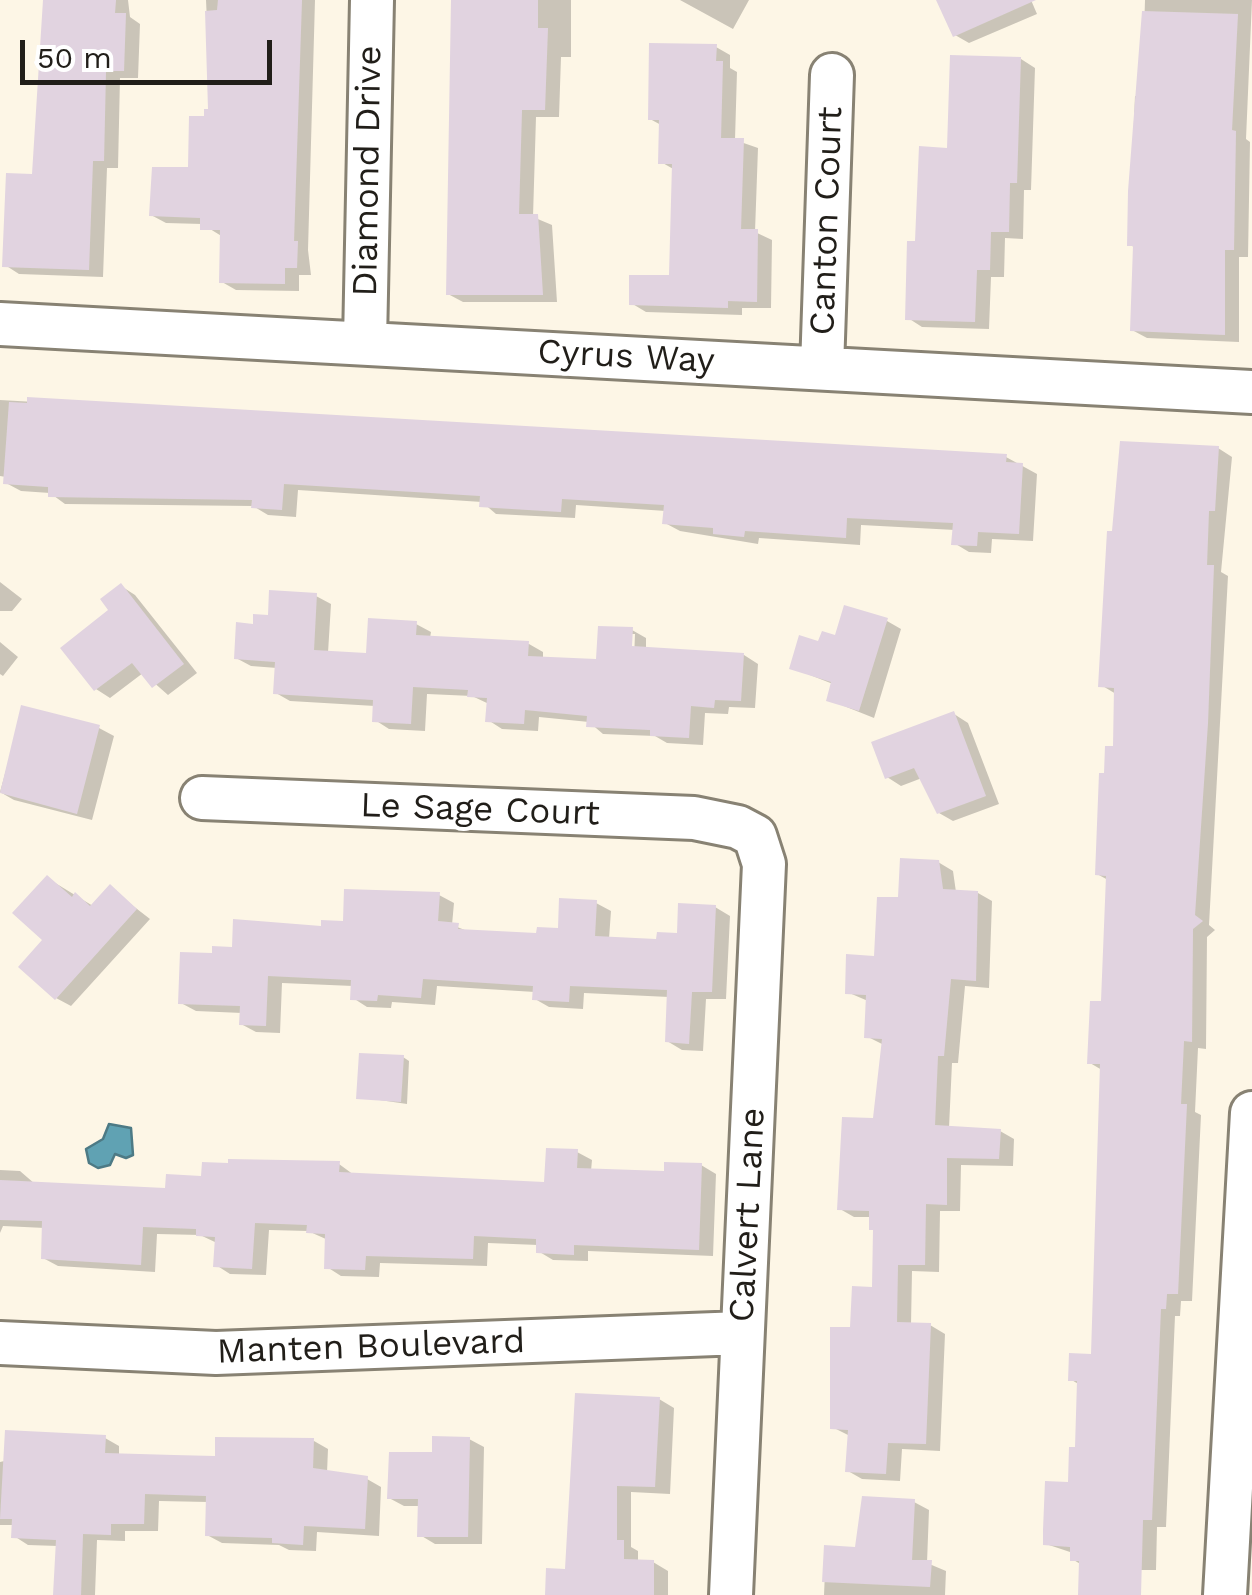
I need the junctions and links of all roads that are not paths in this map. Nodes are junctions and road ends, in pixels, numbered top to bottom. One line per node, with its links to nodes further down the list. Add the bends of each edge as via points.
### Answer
1 (372, 0): 4 (street, Diamond Drive)
2 (832, 75): 5 (street, Canton Court)
3 (0, 324): 4 (street, Cyrus Way)
4 (365, 342): 5 (street, Cyrus Way)
5 (822, 368): 6 (street, Cyrus Way)
6 (1252, 392)
7 (202, 798): 8 (street, Le Sage Court, via 694,818)
8 (755, 836): 10 (street, Calvert Lane, via 764,864)
9 (1252, 1114): 12 (street)
10 (742, 1333): 11 (street, Manten Boulevard, via 216,1352); 13 (street, Calvert Lane)
11 (0, 1343)
12 (1240, 1543): 14 (street)
13 (731, 1595)
14 (1225, 1595)

